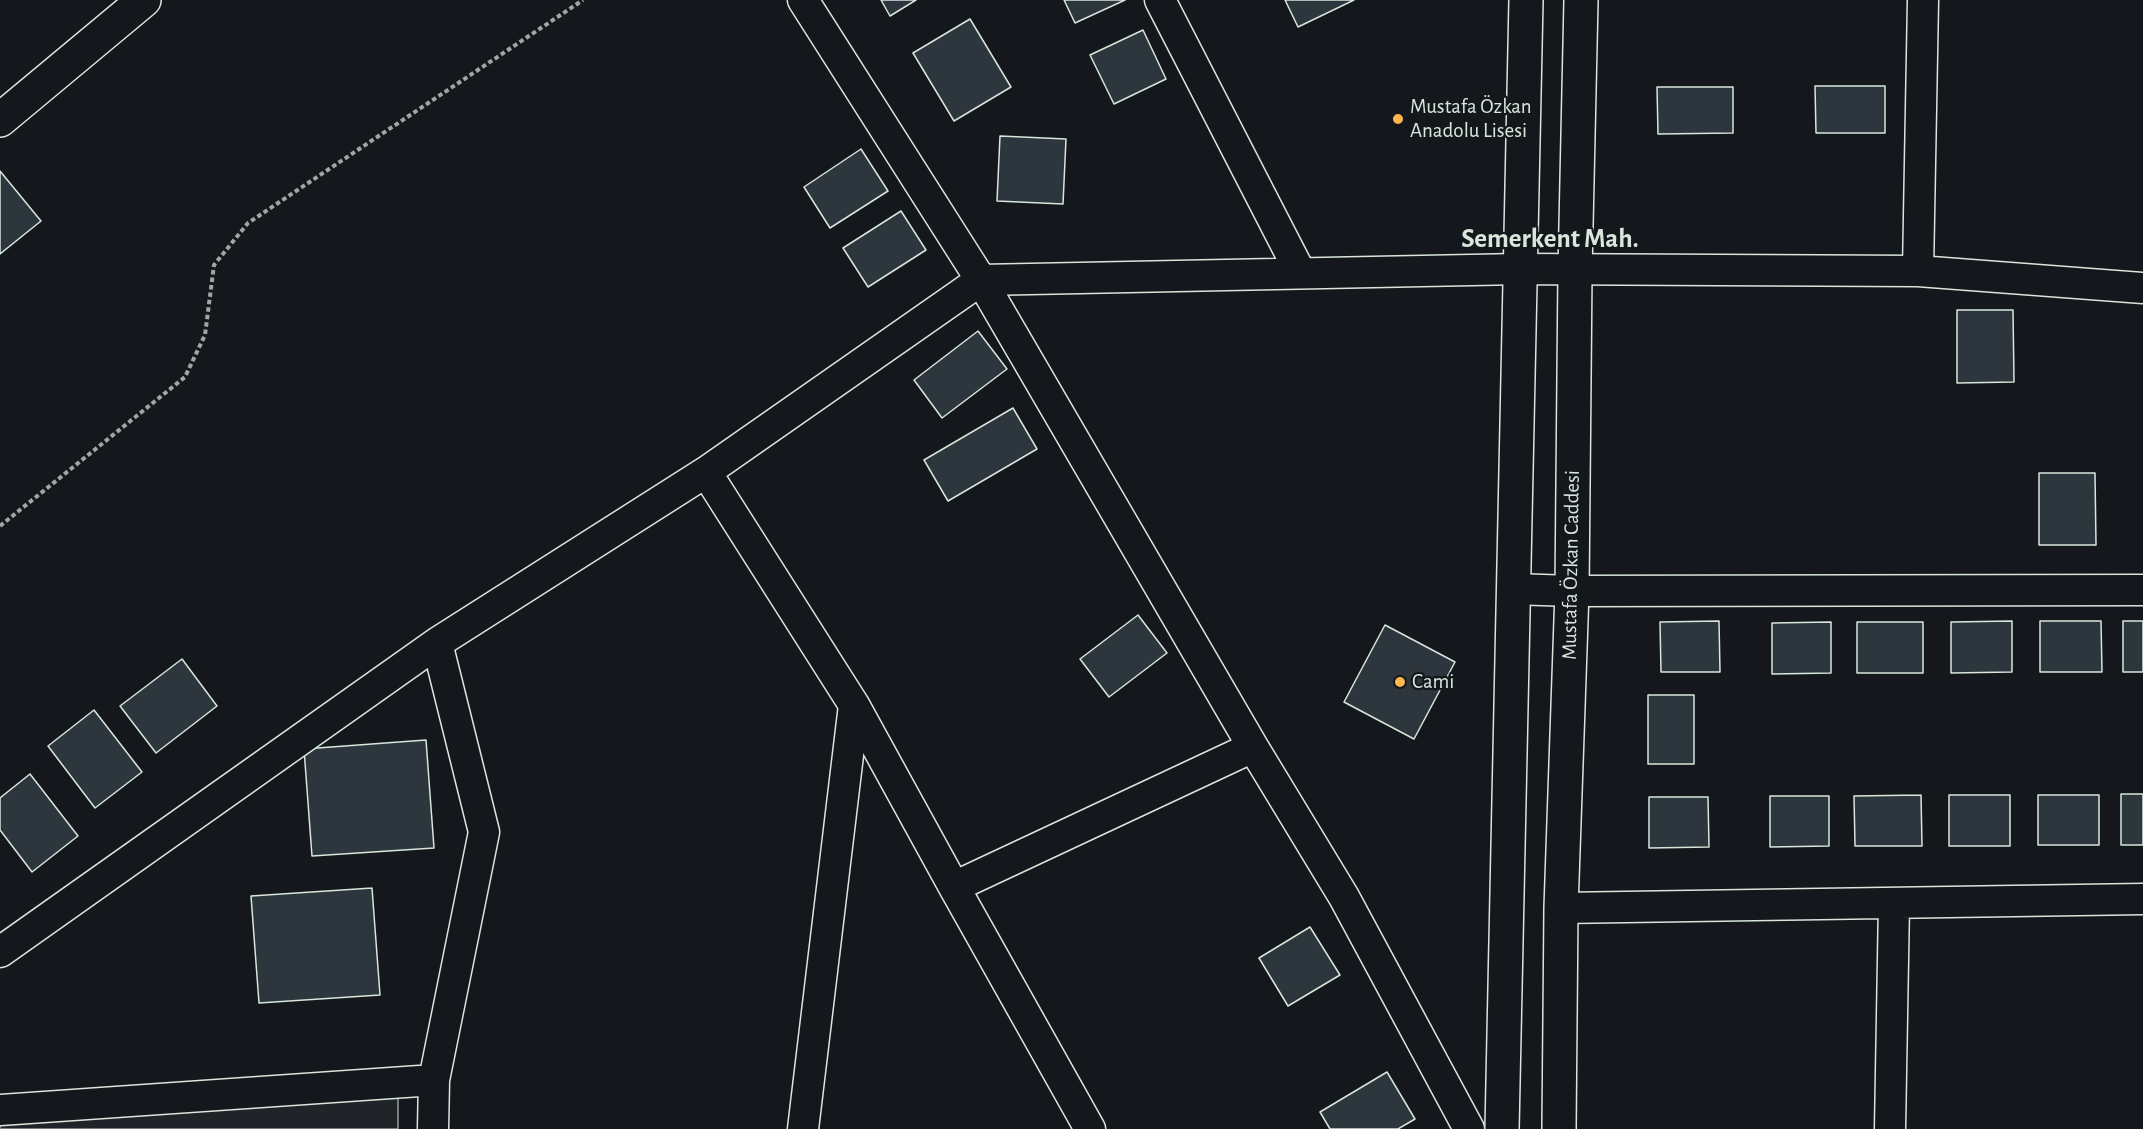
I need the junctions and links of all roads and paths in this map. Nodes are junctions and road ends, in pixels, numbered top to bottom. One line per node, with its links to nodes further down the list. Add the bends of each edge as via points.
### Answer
1 (144, 0): 8 (main road)
2 (583, 0): 16 (path, via 248,223 214,265 205,335 185,377)
3 (802, 0): 13 (street)
4 (1160, 0): 12 (street)
5 (1526, 0): 9 (main road)
6 (1581, 0): 10 (main road, Mustafa Özkan Caddesi)
7 (1923, 0): 11 (street)
8 (0, 120)
9 (1520, 269): 10 (street); 12 (street); 17 (main road)
10 (1575, 271): 11 (street); 19 (main road, Mustafa Özkan Caddesi)
11 (1918, 271): 14 (street)
12 (1300, 272): 13 (street)
13 (981, 280): 15 (street); 22 (street)
14 (2143, 288)
15 (706, 472): 20 (street); 21 (street)
16 (0, 526)
17 (1513, 589): 19 (street); 34 (main road)
18 (2143, 590): 19 (street)
19 (1572, 591): 26 (main road, Mustafa Özkan Caddesi)
20 (437, 643): 27 (street); 28 (street, via 484,832)
21 (854, 705): 23 (street); 31 (street)
22 (1253, 747): 23 (street); 33 (street, via 1344,897)
23 (954, 887): 32 (street)
24 (2143, 899): 25 (street)
25 (1894, 903): 26 (street); 36 (street)
26 (1561, 908): 35 (main road, Mustafa Özkan Caddesi)
27 (0, 952)
28 (434, 1080): 29 (street); 30 (street)
29 (0, 1110)
30 (433, 1129)
31 (803, 1129)
32 (1090, 1129)
33 (1469, 1129)
34 (1502, 1129)
35 (1559, 1129)
36 (1890, 1129)

